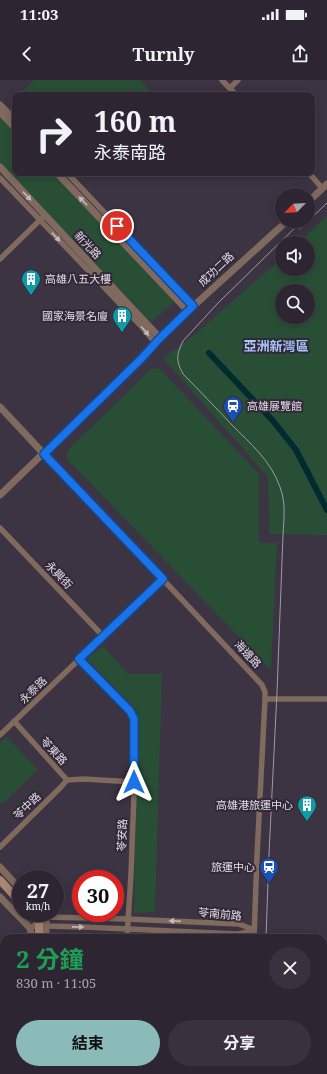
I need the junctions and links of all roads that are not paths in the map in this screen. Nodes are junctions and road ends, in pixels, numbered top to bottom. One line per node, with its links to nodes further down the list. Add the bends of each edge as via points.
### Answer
1 (222, 80): 3 (street)
2 (238, 80): 3 (street)
3 (230, 88): 4 (street)
4 (233, 92)
5 (0, 104): 7 (street)
6 (0, 112): 8 (street)
7 (12, 116)
8 (12, 125)
9 (0, 167): 16 (street, 新光路, one-way to 16)
10 (60, 176): 19 (street, one-way to 10)
11 (70, 176): 19 (street)
12 (313, 176): 14 (street)
13 (0, 178): 16 (street, 新光路)
14 (325, 186): 15 (street)
15 (315, 195)
16 (42, 217): 18 (street); 20 (street, 新光路, one-way to 20)
17 (278, 228): 19 (street, 成功二路)
18 (0, 259)
19 (190, 308): 20 (street, 成功二路)
20 (157, 341): 22 (street, 成功二路)
21 (0, 407): 22 (street)
22 (44, 454): 23 (street, 成功二路); 25 (street, 海邊路)
23 (0, 496)
24 (0, 528): 26 (street, 永興街)
25 (163, 579): 26 (street, 永泰路); 28 (street, 海邊路, via 262,685)
26 (103, 636): 27 (street, 永泰路)
27 (79, 659): 30 (street, 永泰路); 33 (street, 苓安路, via 130,711 134,719)
28 (265, 699): 29 (street); 47 (street, 海邊路)
29 (327, 699)
30 (14, 722): 31 (street, 永泰路); 32 (street, 苓東路)
31 (0, 735)
32 (67, 780): 33 (street, 苓東路); 34 (street, 苓中路)
33 (134, 782): 41 (street, 苓安路)
34 (0, 847)
35 (0, 867): 37 (street)
36 (0, 880): 38 (main road)
37 (12, 880)
38 (12, 893)
39 (0, 898): 45 (street)
40 (64, 916): 41 (street, 苓南前路)
41 (127, 919): 46 (street, 苓安路); 47 (street, 苓南前路, one-way to 41, via 240,924)
42 (40, 922): 44 (main road)
43 (43, 922): 44 (street)
44 (43, 925): 45 (street); 46 (street, 苓南前路, one-way to 46); 49 (main road); 50 (street)
45 (30, 928): 48 (street)
46 (127, 929): 47 (street, 苓南前路, via 238,934); 51 (street, 苓安路)
47 (254, 930): 52 (street, 海邊路)
48 (31, 934)
49 (40, 934)
50 (45, 934)
51 (127, 934)
52 (254, 934)

